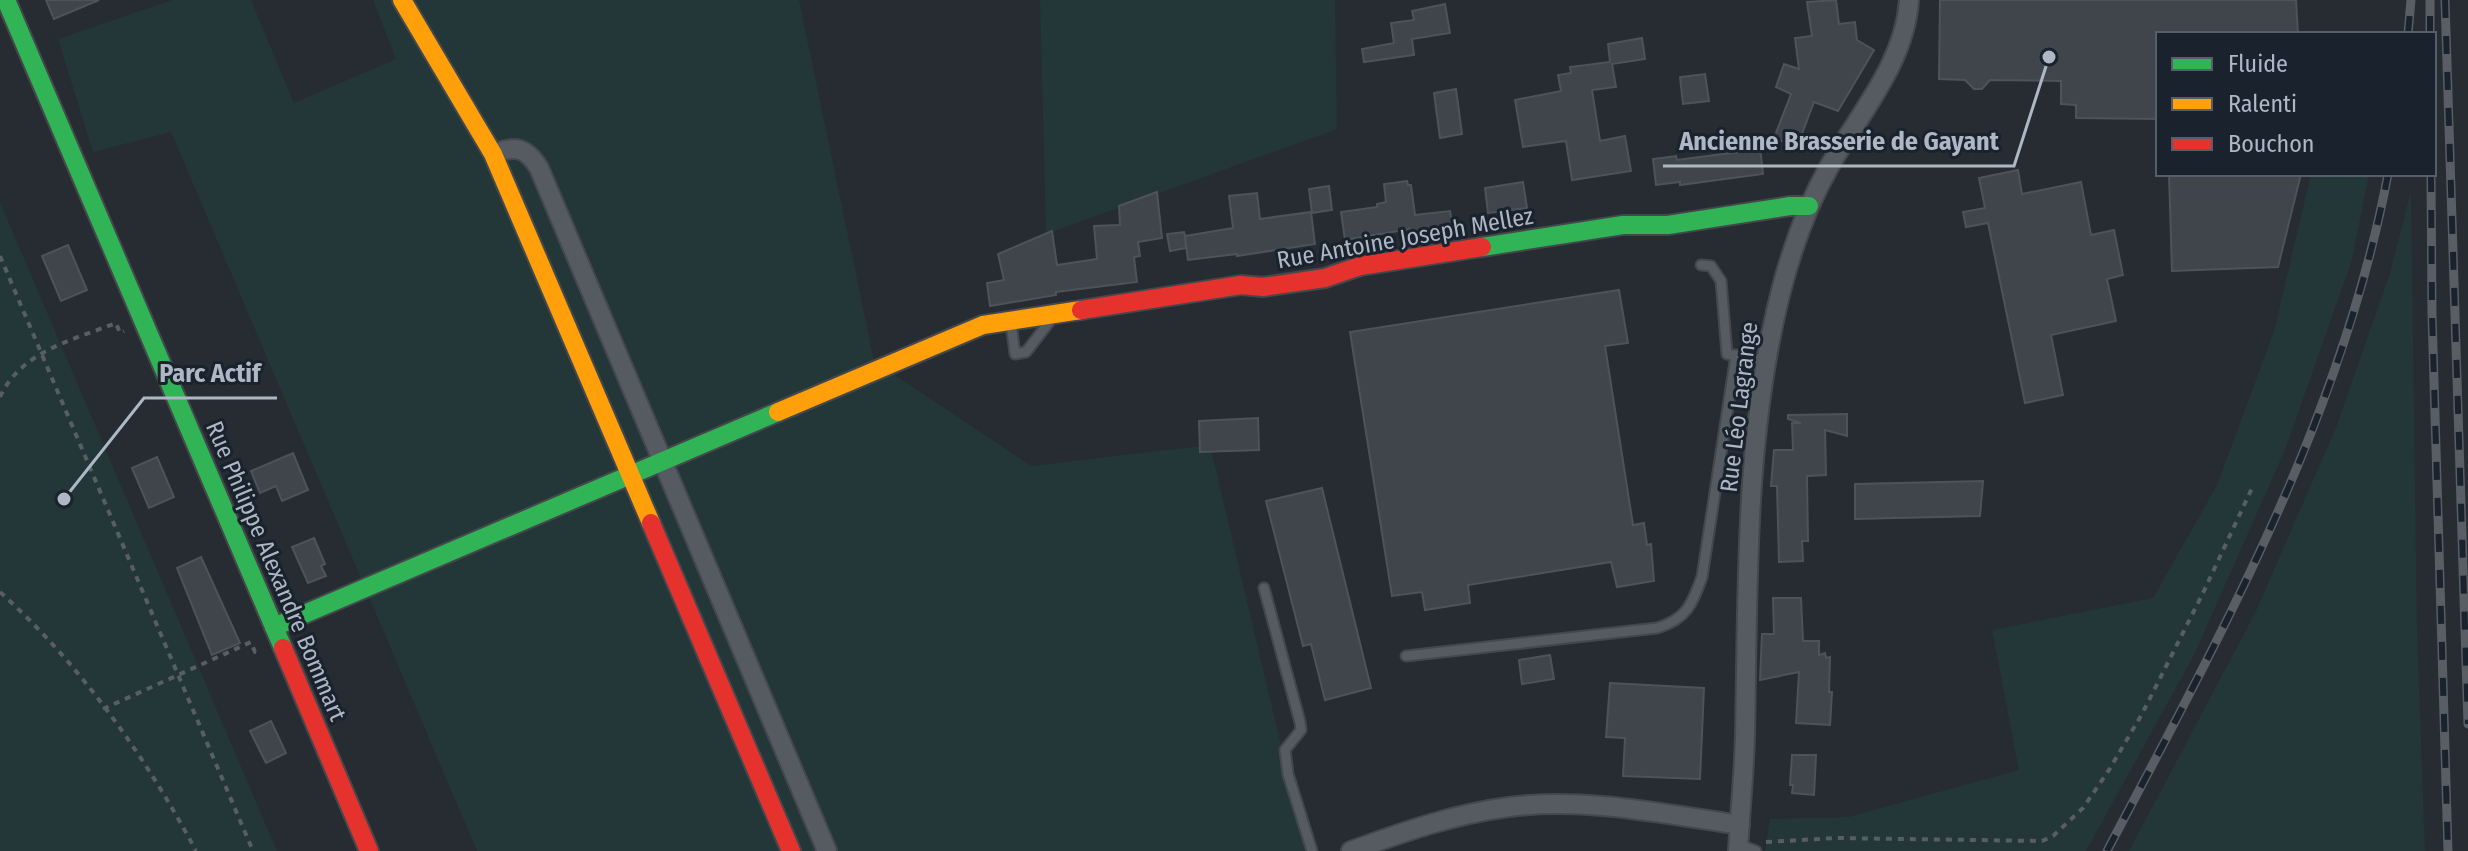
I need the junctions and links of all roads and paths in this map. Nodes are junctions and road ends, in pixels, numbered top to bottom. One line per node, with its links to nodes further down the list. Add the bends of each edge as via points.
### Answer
1 (6, 0): 10 (street, Rue Philippe Alexandre Bommart)
2 (402, 0): 4 (street)
3 (1909, 0): 5 (street, Rue Léo Lagrange, via 1898,50)
4 (493, 154): 15 (street, via 520,148 539,168); 16 (street)
5 (1809, 206): 8 (street, Rue Antoine Joseph Mellez, via 1668,225 1623,225 1360,266 1325,278); 13 (street, Rue Léo Lagrange, via 1783,281)
6 (0, 256): 11 (path)
7 (1701, 265): 12 (lane, via 1711,266 1721,281 1727,354)
8 (1056, 313): 9 (street, Rue Antoine Joseph Mellez); 9 (lane, via 1026,352 1015,354)
9 (1010, 320): 15 (street, Rue Antoine Joseph Mellez, via 975,328)
10 (143, 322): 11 (path, via 120,333 116,323); 20 (street, Rue Philippe Alexandre Bommart)
11 (41, 352): 14 (path, via 16,373); 22 (path)
12 (1736, 355): 13 (lane); 21 (lane, via 1702,577 1692,607 1672,624 1657,628)
13 (1766, 360): 24 (street, Rue Léo Lagrange, via 1749,539)
14 (0, 397)
15 (661, 462): 16 (street, Rue Antoine Joseph Mellez); 29 (street)
16 (630, 475): 20 (street, Rue Antoine Joseph Mellez); 28 (street)
17 (2253, 486): 24 (path, via 2142,714 2083,808 2053,836 2042,841)
18 (1264, 588): 30 (lane, via 1300,722 1301,730 1285,750)
19 (0, 592): 23 (path)
20 (277, 634): 22 (path, via 255,652 251,642); 27 (street, Rue Philippe Alexandre Bommart)
21 (1406, 656)
22 (178, 675): 23 (path); 26 (path)
23 (103, 709): 25 (path, via 144,763)
24 (1739, 840): 31 (street, via 1629,809 1532,805 1443,820); 32 (lane)
25 (196, 851)
26 (253, 851)
27 (369, 851)
28 (791, 851)
29 (827, 851)
30 (1312, 851)
31 (1351, 851)
32 (1756, 851)

